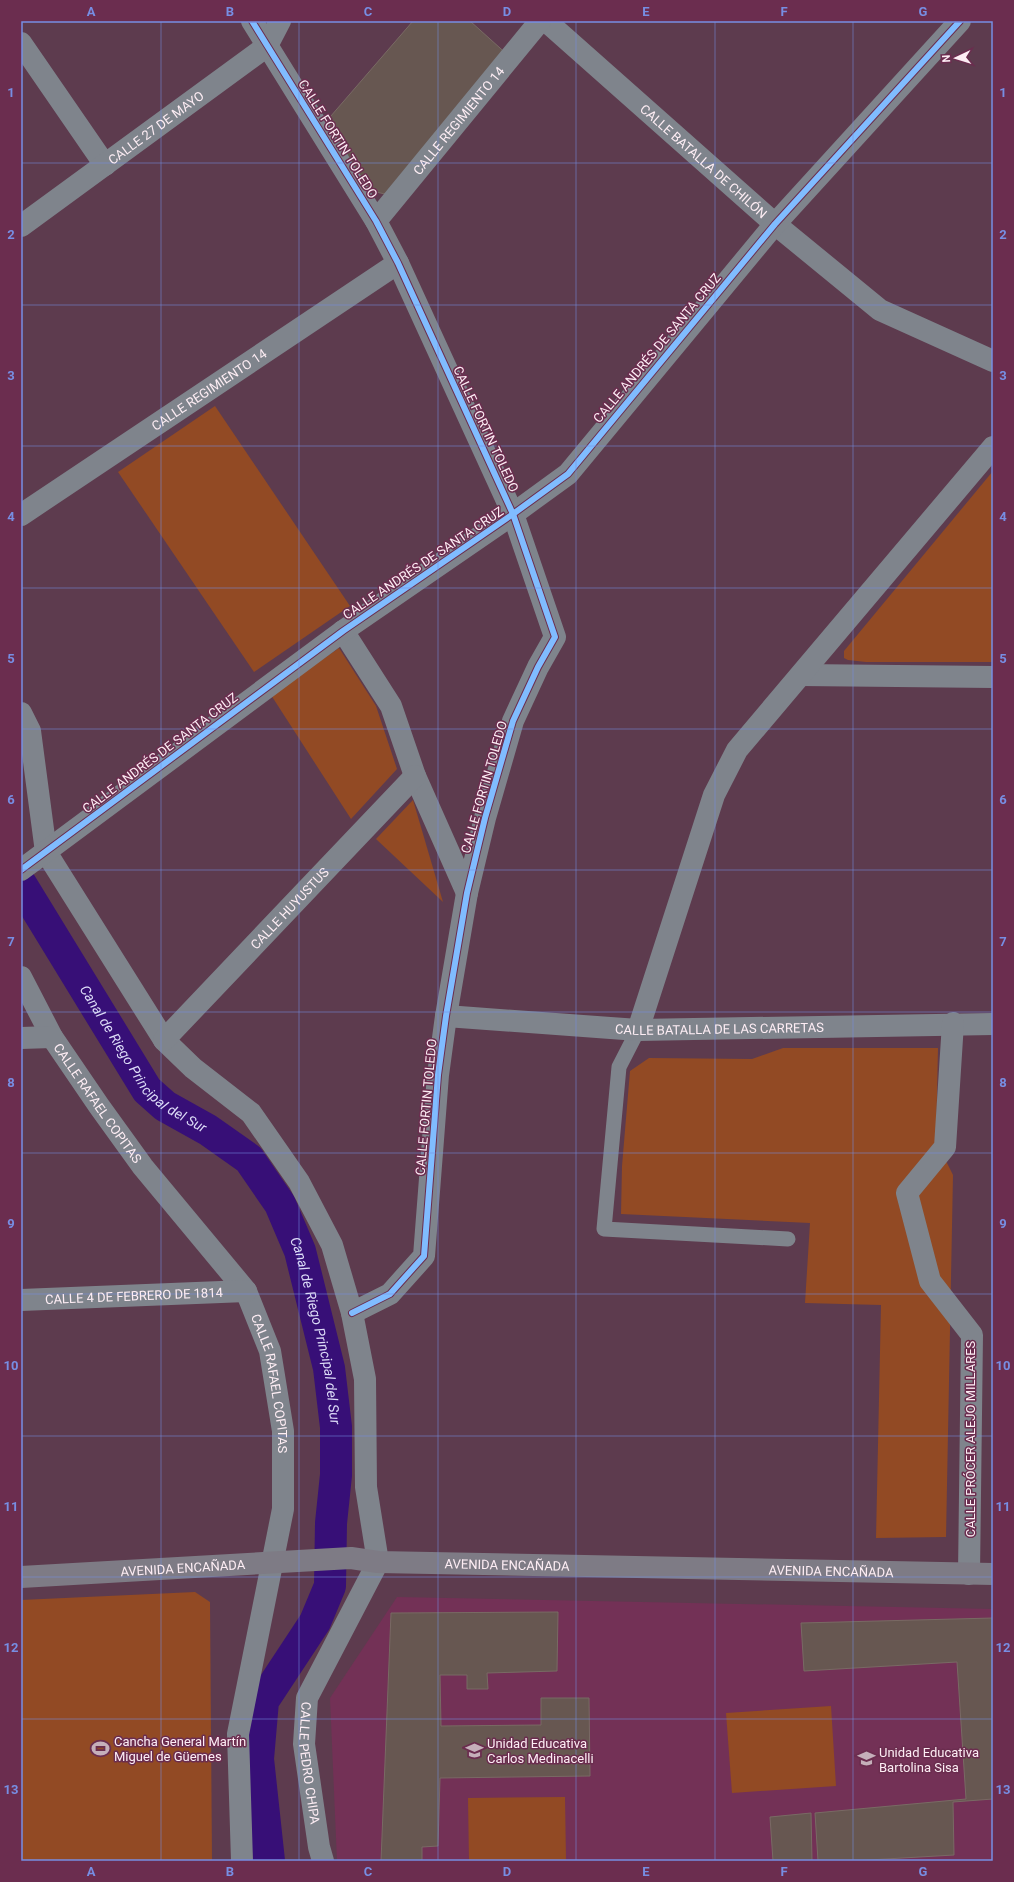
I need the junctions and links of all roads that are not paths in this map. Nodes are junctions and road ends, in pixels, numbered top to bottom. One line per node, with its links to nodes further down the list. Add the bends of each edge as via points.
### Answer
1 (252, 21): 7 (street, CALLE FORTIN TOLEDO)
2 (280, 21): 7 (street, CALLE 27 DE MAYO)
3 (540, 21): 9 (street, CALLE REGIMIENTO 14)
4 (546, 21): 10 (street, CALLE BATALLA DE CHILÓN)
5 (960, 21): 10 (street, CALLE ANDRÉS DE SANTA CRUZ)
6 (21, 43): 8 (street)
7 (267, 46): 8 (street, CALLE 27 DE MAYO); 9 (street, CALLE FORTIN TOLEDO)
8 (105, 165): 11 (street, CALLE 27 DE MAYO)
9 (376, 221): 12 (street, CALLE FORTIN TOLEDO)
10 (775, 224): 13 (street, CALLE BATALLA DE CHILÓN, via 880,310); 15 (street, CALLE ANDRÉS DE SANTA CRUZ, via 568,474)
11 (21, 226)
12 (398, 263): 15 (street, CALLE FORTIN TOLEDO); 16 (street, CALLE REGIMIENTO 14)
13 (993, 361)
14 (993, 446): 18 (street)
15 (513, 514): 17 (street, CALLE ANDRÉS DE SANTA CRUZ); 23 (street, CALLE FORTIN TOLEDO, via 555,637 513,721)
16 (21, 515)
17 (343, 631): 21 (street, via 391,706); 22 (street, CALLE ANDRÉS DE SANTA CRUZ)
18 (801, 675): 19 (street); 28 (street, via 737,750 714,795)
19 (993, 677)
20 (21, 713): 22 (street, via 30,731)
21 (415, 776): 23 (street); 31 (street, CALLE HUYUSTUS)
22 (34, 861): 31 (street)
23 (467, 893): 25 (street, CALLE FORTIN TOLEDO)
24 (21, 977): 29 (street, CALLE RAFAEL COPITAS)
25 (446, 1016): 28 (street, CALLE BATALLA DE LAS CARRETAS); 35 (street, CALLE FORTIN TOLEDO, via 438,1075 424,1256 390,1294)
26 (953, 1023): 27 (street, CALLE BATALLA DE LAS CARRETAS); 28 (street, CALLE BATALLA DE LAS CARRETAS); 38 (street, CALLE PRÓCER ALEJO MILLARES, via 945,1147 907,1192 930,1281 972,1335)
27 (993, 1024)
28 (638, 1030): 32 (lane, via 619,1068 604,1229)
29 (52, 1037): 30 (street); 33 (street, CALLE RAFAEL COPITAS, via 144,1166)
30 (21, 1038)
31 (164, 1040): 35 (street, via 193,1068 251,1113 299,1182 332,1245)
32 (788, 1239)
33 (246, 1291): 34 (street, CALLE 4 DE FEBRERO DE 1814); 37 (street, CALLE RAFAEL COPITAS, via 270,1351 282,1431 283,1509)
34 (21, 1300)
35 (352, 1313): 36 (street, via 365,1379 366,1487)
36 (378, 1562): 37 (main road, AVENIDA ENCAÑADA, via 351,1558); 38 (main road, AVENIDA ENCAÑADA); 42 (street, CALLE PEDRO CHIPA, via 307,1698 304,1744)
37 (272, 1564): 40 (main road, AVENIDA ENCAÑADA); 41 (street, CALLE RAFAEL COPITAS, via 238,1734)
38 (969, 1574): 39 (main road, AVENIDA ENCAÑADA)
39 (993, 1574)
40 (21, 1576)
41 (242, 1861)
42 (323, 1861)

